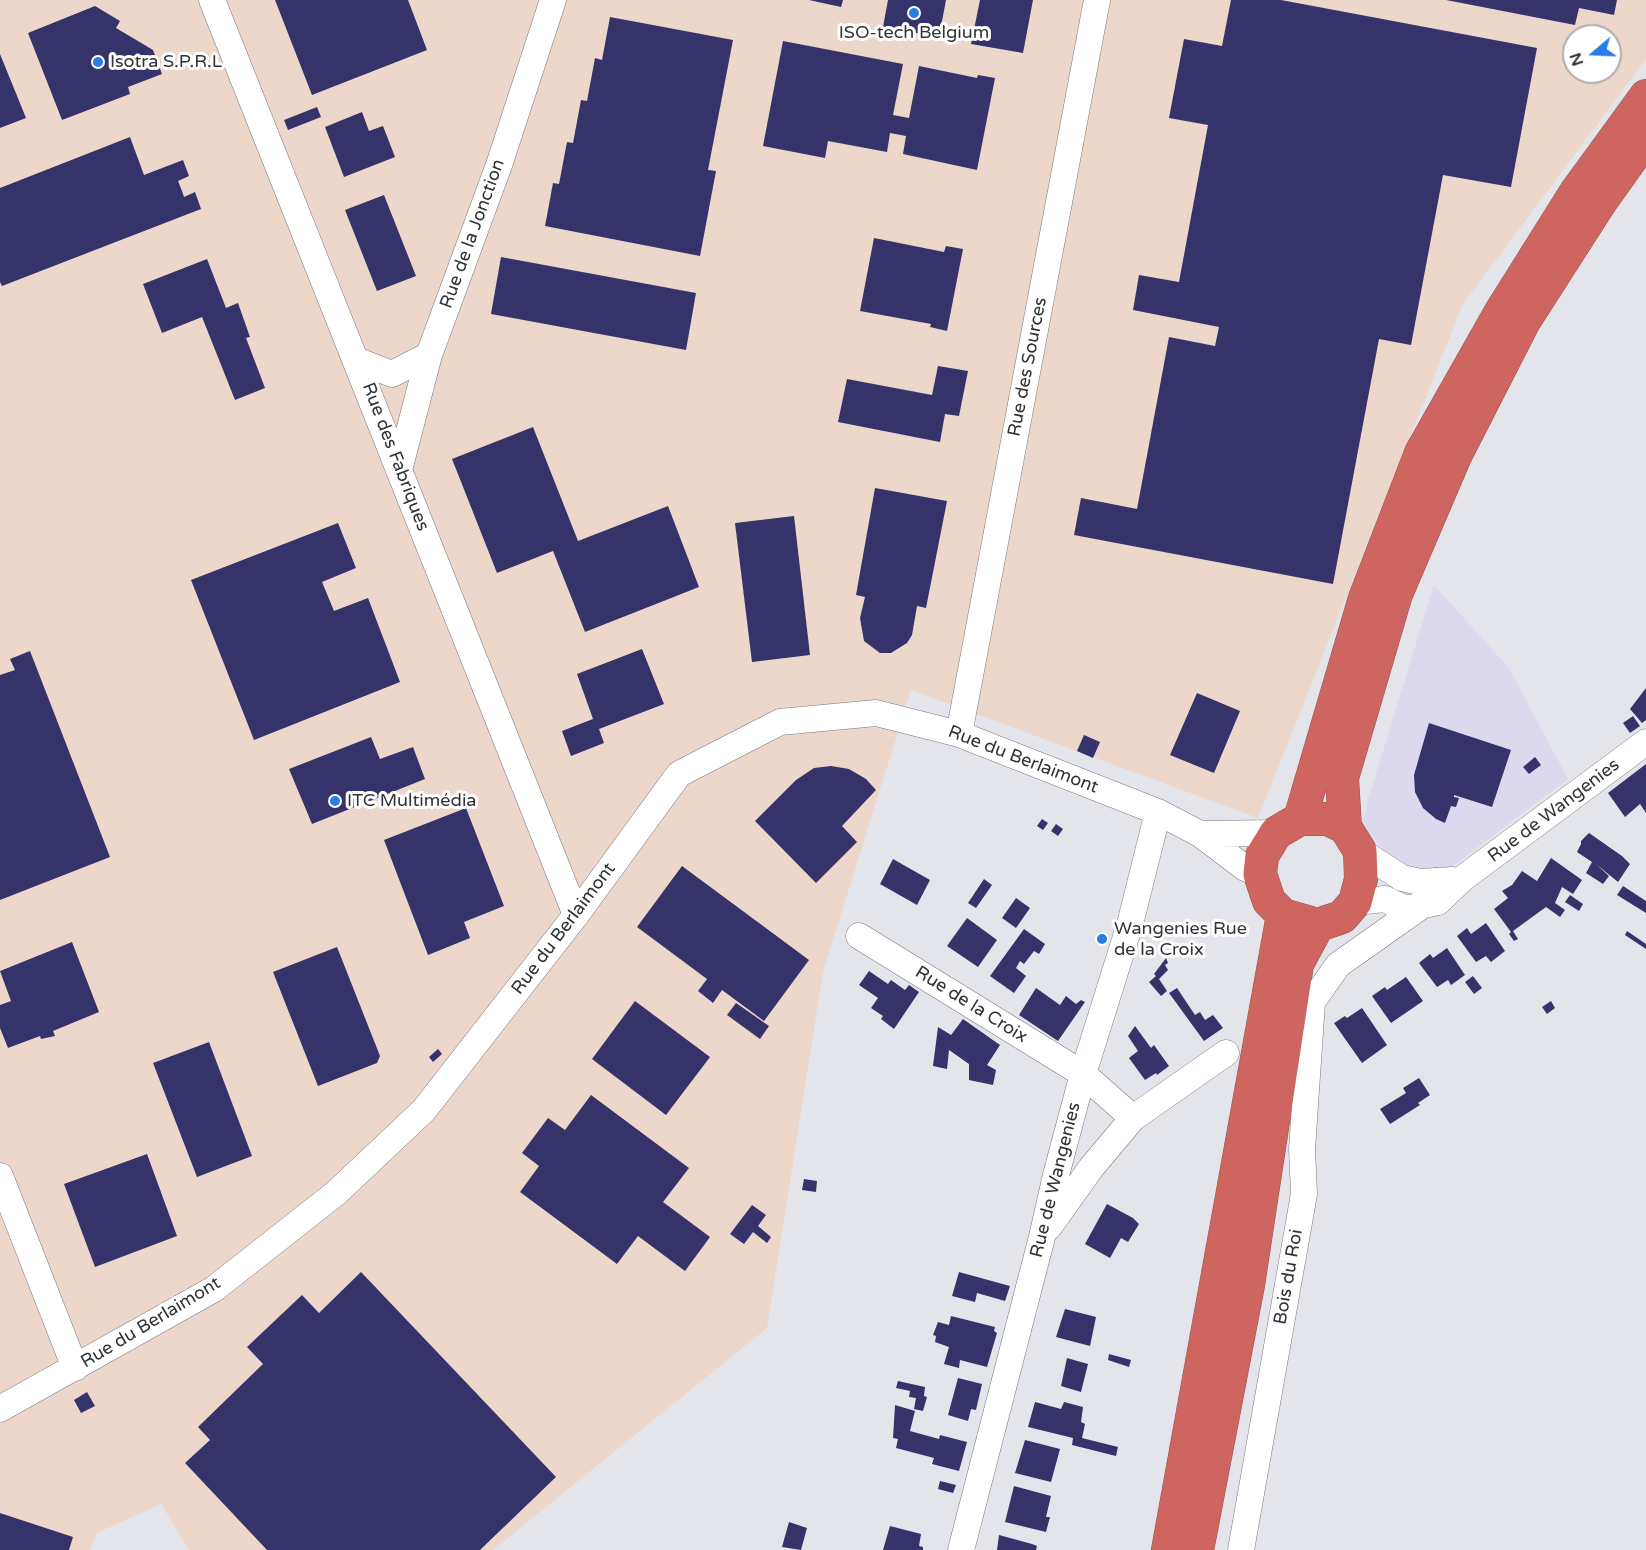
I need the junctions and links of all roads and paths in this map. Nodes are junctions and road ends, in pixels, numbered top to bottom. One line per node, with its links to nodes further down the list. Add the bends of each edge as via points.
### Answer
1 (212, 0): 7 (street, Rue des Fabriques)
2 (553, 0): 6 (street, Rue de la Jonction, via 499,165)
3 (1097, 0): 9 (street, Rue des Sources)
4 (1646, 96): 12 (highway, via 1576,192 1502,309 1421,453 1365,598)
5 (1646, 138): 14 (highway, via 1524,321 1455,456 1396,594 1342,778)
6 (429, 355): 7 (street, via 392,374); 8 (street, Rue de la Jonction)
7 (356, 360): 8 (street, Rue des Fabriques)
8 (399, 470): 20 (street, Rue des Fabriques)
9 (959, 734): 11 (street, Rue du Berlaimont); 20 (street, Rue du Berlaimont, via 876,713 780,722 678,774)
10 (1646, 742): 16 (street, Rue de Wangenies)
11 (1158, 812): 13 (street, Rue du Berlaimont); 26 (street, Rue de Wangenies, via 1130,924)
12 (1288, 826): 13 (street, Rue du Berlaimont); 14 (highway, via 1328,819); 15 (highway, via 1262,855)
13 (1200, 834): 15 (street, Rue du Berlaimont)
14 (1352, 839): 17 (street, via 1402,878); 18 (highway, via 1361,879)
15 (1260, 874): 21 (highway, via 1269,901)
16 (1462, 879): 17 (street); 19 (street, Rue de Wangenies, via 1438,902)
17 (1436, 881): 19 (street, Rue de Wangenies, via 1432,895)
18 (1355, 902): 19 (street, Rue de Wangenies, via 1385,899 1405,909); 22 (highway, via 1342,917)
19 (1423, 905): 24 (street, Rue de Wangenies, via 1338,965)
20 (576, 915): 30 (street, Rue du Berlaimont, via 424,1110 336,1193 213,1289)
21 (1282, 915): 22 (highway); 33 (highway)
22 (1318, 925): 34 (highway, via 1297,964 1248,1285)
23 (859, 936): 26 (street, Rue de la Croix)
24 (1312, 1002): 35 (street, Bois du Roi, via 1302,1149 1304,1194)
25 (1227, 1053): 27 (street)
26 (1083, 1074): 27 (street, Rue de la Croix); 29 (street, Rue de Wangenies)
27 (1133, 1118): 29 (street)
28 (0, 1176): 30 (street)
29 (1042, 1237): 32 (street, Rue de Wangenies)
30 (75, 1368): 31 (street, Rue du Berlaimont)
31 (0, 1410)
32 (961, 1550)
33 (1168, 1550)
34 (1197, 1550)
35 (1241, 1550)

